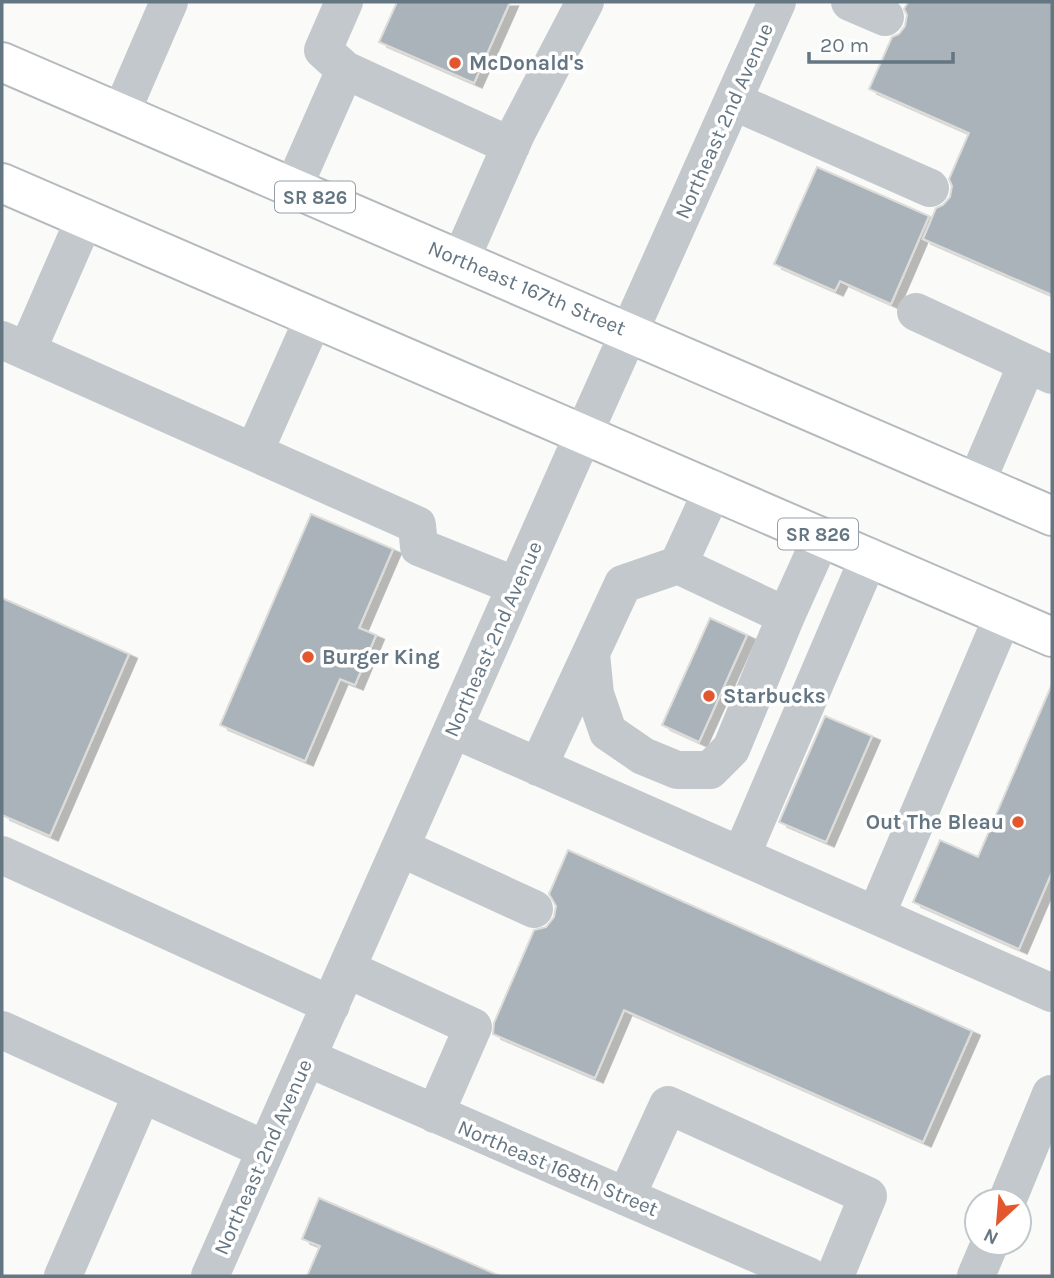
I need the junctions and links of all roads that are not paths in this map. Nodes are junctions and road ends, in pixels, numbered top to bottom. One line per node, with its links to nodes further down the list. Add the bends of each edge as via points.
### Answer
1 (169, 2): 10 (street)
2 (344, 2): 8 (street, via 323,50)
3 (585, 2): 11 (street)
4 (777, 2): 9 (street, Northeast 2nd Avenue)
5 (850, 2): 6 (street)
6 (885, 17)
7 (2, 62): 10 (main road, Northeast 167th Street / SR 826)
8 (345, 70): 11 (street); 13 (street)
9 (733, 100): 14 (street); 19 (street, Northeast 2nd Avenue)
10 (121, 113): 13 (main road, Northeast 167th Street / SR 826)
11 (511, 146): 16 (street)
12 (2, 183): 15 (main road, SR 826)
13 (293, 188): 16 (main road, Northeast 167th Street / SR 826)
14 (930, 188)
15 (85, 218): 18 (main road, SR 826); 20 (street)
16 (461, 260): 19 (main road, Northeast 167th Street / SR 826)
17 (916, 312): 21 (street)
18 (314, 317): 22 (main road, SR 826); 23 (street)
19 (629, 332): 22 (street, Northeast 2nd Avenue); 24 (main road, Northeast 167th Street / SR 826)
20 (14, 345): 23 (street)
21 (1039, 370): 24 (street)
22 (584, 433): 25 (main road, SR 826); 30 (street, Northeast 2nd Avenue)
23 (254, 452): 30 (street, via 417,525 419,547)
24 (976, 483): 26 (main road, Northeast 167th Street / SR 826)
25 (713, 489): 27 (main road, SR 826); 29 (street)
26 (1052, 516)
27 (822, 536): 28 (main road, SR 826); 31 (street)
28 (869, 557): 32 (main road, SR 826); 39 (street)
29 (678, 565): 31 (street); 34 (street, via 623,584)
30 (516, 586): 35 (street, Northeast 2nd Avenue)
31 (786, 616): 34 (street, via 731,749 710,770 677,770 643,756 608,732 595,694)
32 (1003, 616): 33 (main road, SR 826); 41 (street)
33 (1052, 637)
34 (591, 654): 36 (street)
35 (453, 729): 36 (street); 37 (street, Northeast 2nd Avenue)
36 (538, 766): 39 (street)
37 (401, 848): 40 (street); 42 (street, Northeast 2nd Avenue)
38 (2, 855): 44 (street)
39 (741, 856): 41 (street)
40 (534, 909)
41 (876, 915): 43 (street)
42 (347, 969): 44 (street, Northeast 2nd Avenue); 49 (street, via 473,1027)
43 (1052, 993)
44 (331, 1005): 46 (street, Northeast 2nd Avenue)
45 (2, 1030): 47 (street)
46 (307, 1059): 49 (street, Northeast 168th Street); 50 (street, Northeast 2nd Avenue)
47 (142, 1094): 50 (street); 54 (street)
48 (1051, 1094): 51 (street)
49 (435, 1114): 52 (street, Northeast 168th Street)
50 (266, 1150): 55 (street, Northeast 2nd Avenue)
51 (1013, 1187)
52 (626, 1197): 56 (street, Northeast 168th Street); 57 (street, via 668,1105 868,1196)
53 (984, 1257): 58 (street)
54 (63, 1276)
55 (210, 1276)
56 (808, 1276)
57 (835, 1276)
58 (976, 1276)

